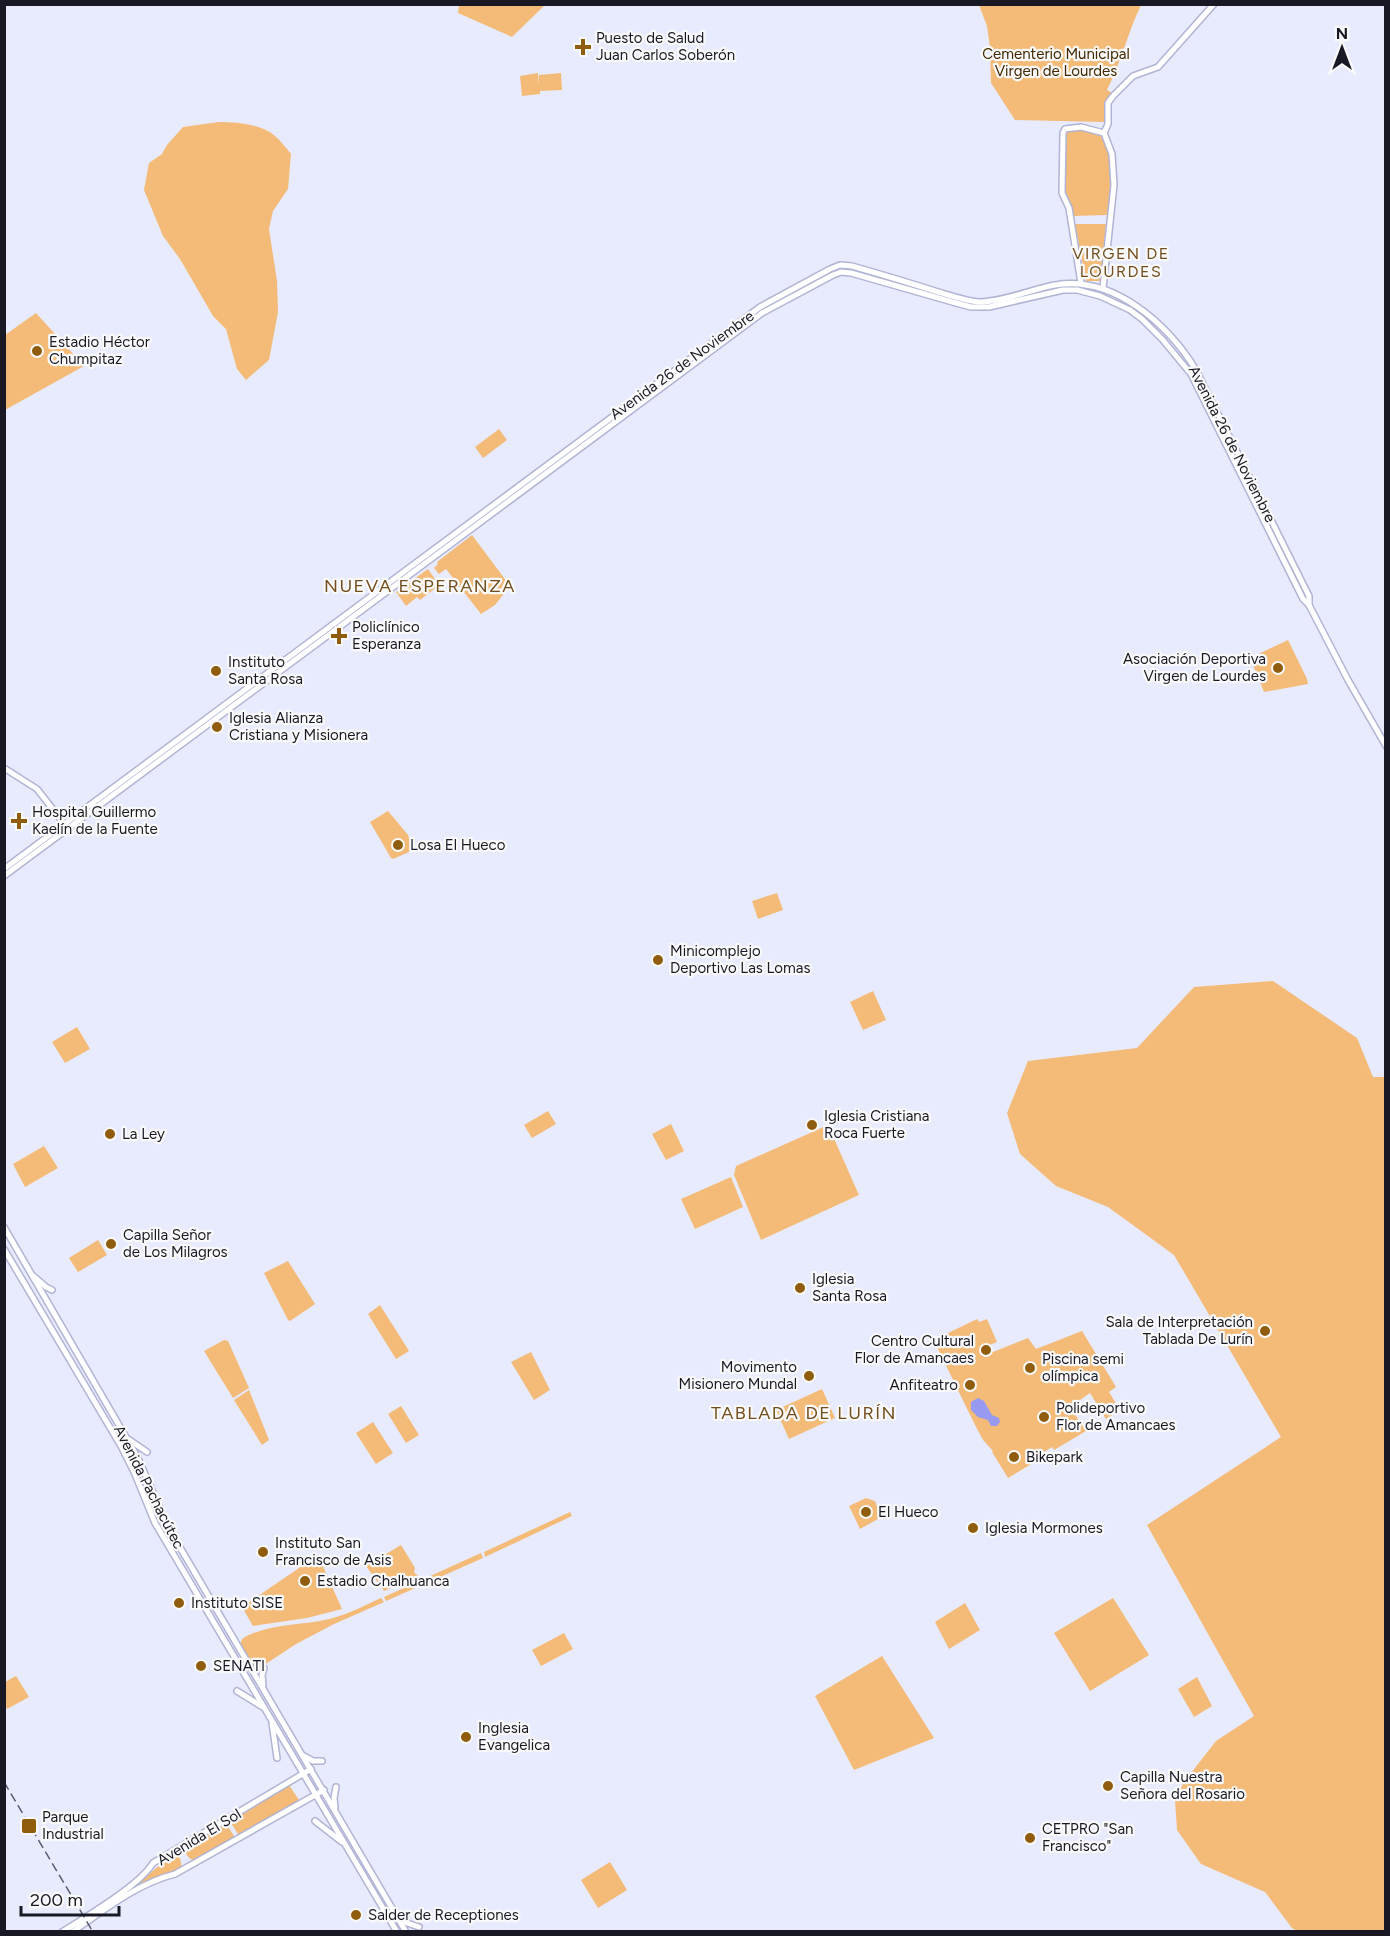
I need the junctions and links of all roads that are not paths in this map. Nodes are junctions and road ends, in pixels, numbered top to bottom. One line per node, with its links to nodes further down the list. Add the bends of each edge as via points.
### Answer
1 (1214, 4): 2 (main road, via 1158,67 1132,76 1113,96 1108,103)
2 (1104, 133): 3 (main road, via 1072,127 1063,133 1062,193 1072,220); 5 (main road, via 1112,154 1114,185)
3 (1081, 283): 4 (main road, Avenida 26 de Noviembre, via 979,302); 5 (main road, Avenida 26 de Noviembre)
4 (913, 287): 7 (main road, Avenida 26 de Noviembre, via 978,308 1077,290 1130,310 1185,366); 11 (main road, Avenida 26 de Noviembre, via 852,267 834,267 764,305)
5 (1103, 288): 6 (main road, Avenida 26 de Noviembre, via 1145,313 1191,362)
6 (1254, 487): 7 (main road); 8 (main road, Avenida 26 de Noviembre, via 1309,596)
7 (1248, 490): 8 (main road, Avenida 26 de Noviembre)
8 (1309, 605): 9 (main road, Avenida 26 de Noviembre)
9 (1386, 746)
10 (4, 768): 11 (main road, via 37,789)
11 (66, 826): 12 (main road, Avenida 26 de Noviembre); 13 (main road, Avenida 26 de Noviembre)
12 (4, 869)
13 (4, 876)
14 (4, 1227): 16 (main road, Avenida Pachacútec)
15 (5, 1250): 19 (main road, Avenida Pachacútec)
16 (31, 1275): 17 (main road); 18 (main road, Avenida Pachacútec)
17 (52, 1290)
18 (73, 1347): 19 (main road); 20 (main road, Avenida Pachacútec)
19 (65, 1351): 21 (main road, Avenida Pachacútec)
20 (122, 1430): 21 (main road); 22 (main road, Avenida Pachacútec)
21 (113, 1433): 25 (main road, Avenida Pachacútec, via 150,1513)
22 (126, 1437): 23 (main road); 24 (main road, Avenida Pachacútec, via 161,1515)
23 (147, 1452)
24 (197, 1577): 25 (main road); 28 (main road, Avenida Pachacútec)
25 (189, 1582): 29 (main road, Avenida Pachacútec)
26 (264, 1668): 28 (main road)
27 (237, 1691): 29 (main road)
28 (267, 1695): 31 (main road, Avenida Pachacútec)
29 (265, 1708): 30 (main road, Avenida Pachacútec)
30 (270, 1716): 32 (main road); 35 (main road, Avenida Pachacútec)
31 (300, 1752): 33 (main road, via 313,1761); 34 (main road, Avenida Pachacútec)
32 (277, 1758)
33 (322, 1761)
34 (311, 1770): 35 (main road, Avenida El Sol); 37 (main road, Avenida Pachacútec)
35 (304, 1774): 38 (main road, Avenida Pachacútec); 44 (main road, Avenida El Sol, via 153,1863 132,1884)
36 (336, 1787): 39 (main road)
37 (324, 1791): 38 (main road, Avenida El Sol); 39 (main road, Avenida Pachacútec)
38 (316, 1794): 41 (main road, Avenida Pachacútec); 45 (main road, Avenida El Sol, via 175,1874 134,1890)
39 (336, 1812): 42 (main road, Avenida Pachacútec)
40 (315, 1821): 41 (main road)
41 (346, 1846): 46 (main road, Avenida Pachacútec)
42 (400, 1921): 43 (main road); 47 (main road, Avenida Pachacútec)
43 (419, 1927)
44 (62, 1932)
45 (72, 1932)
46 (397, 1932)
47 (406, 1932)

